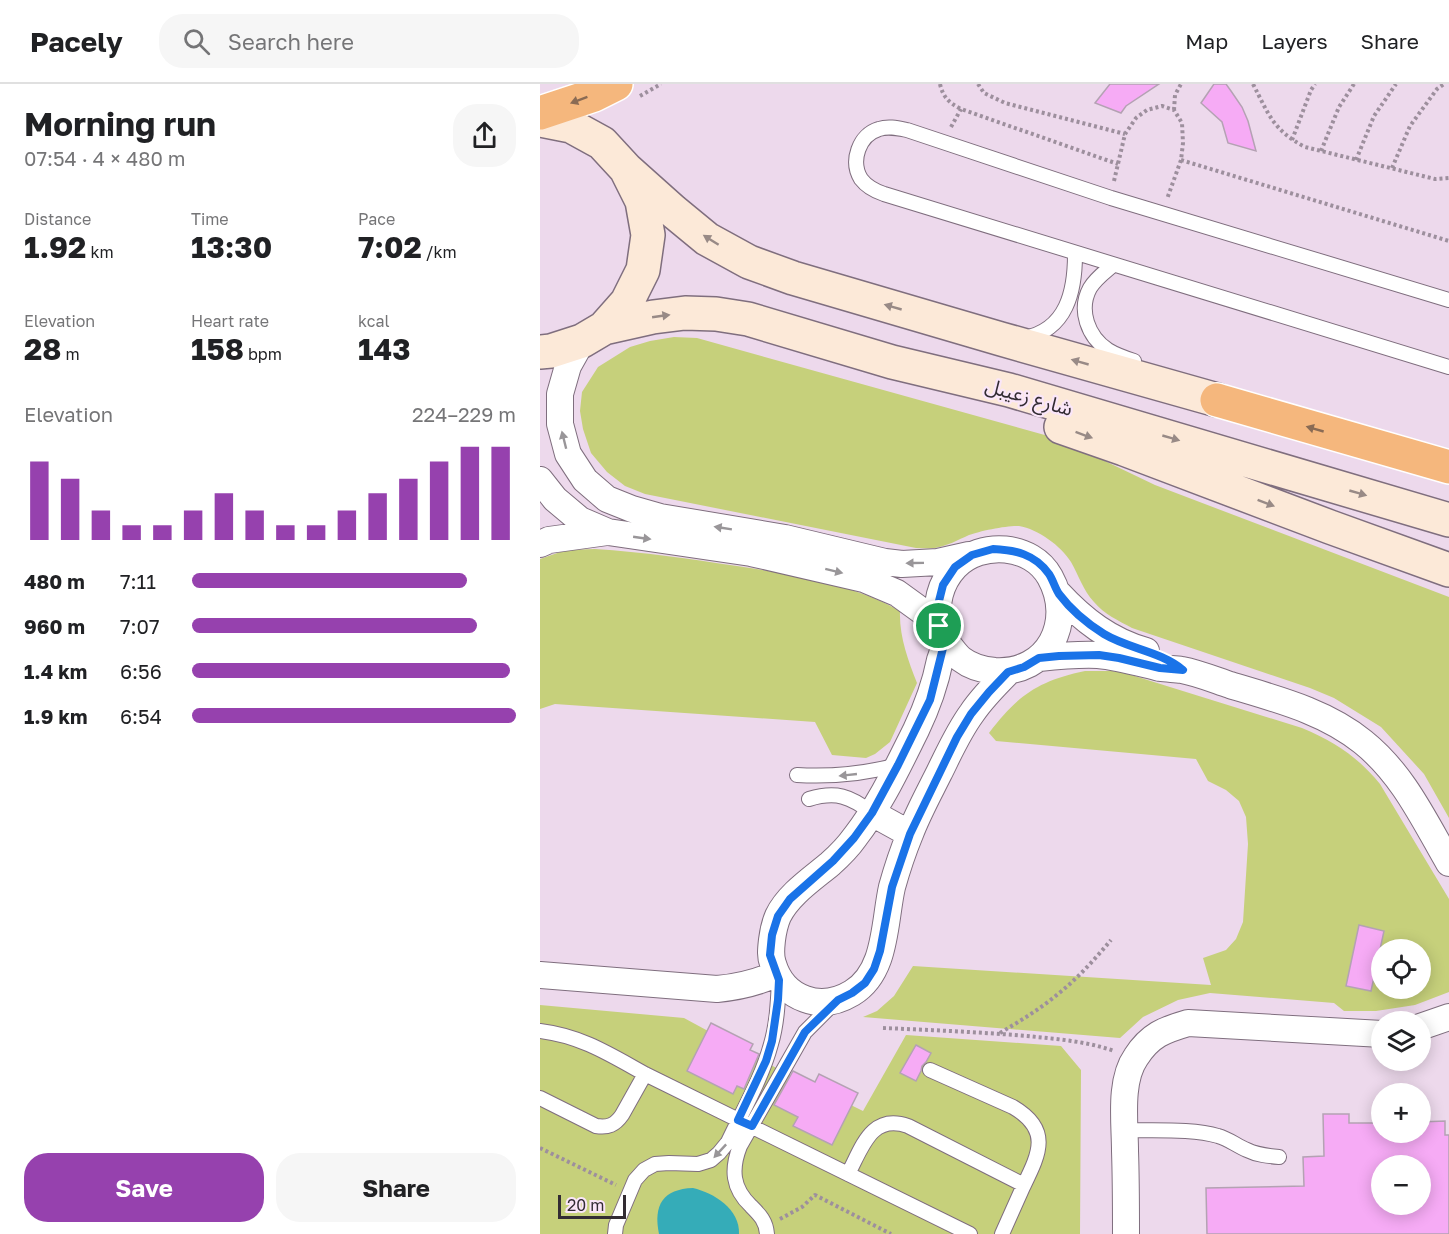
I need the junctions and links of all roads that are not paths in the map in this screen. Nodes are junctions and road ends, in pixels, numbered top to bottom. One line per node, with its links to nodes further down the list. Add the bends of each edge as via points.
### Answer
1 (625, 92): 2 (highway, one-way to 2, via 584,98)
2 (540, 113)
3 (540, 120): 4 (main road, via 571,126 602,143)
4 (626, 169): 8 (main road, via 642,201 646,224 643,270 627,302); 9 (main road, one-way to 4, via 749,262 707,239)
5 (1075, 254): 6 (lane); 7 (lane, via 870,189 860,178 857,149 865,137 878,129 907,130 1162,214); 9 (lane, via 1073,282 1059,319 1036,336)
6 (1113, 265): 12 (lane); 13 (lane, via 1095,281 1085,301 1084,313 1095,339 1119,356 1176,378)
7 (1449, 300)
8 (593, 335): 10 (main road, شارع زعيبل); 11 (main road, شارع زعيبل, one-way to 11, via 653,317 716,314 748,319); 19 (street, one-way to 8, via 938,562 885,562 785,538 660,517 607,499 585,480 568,454 560,424 560,393 568,366)
9 (1001, 339): 13 (main road, one-way to 9)
10 (540, 352)
11 (892, 362): 16 (main road, شارع زعيبل, one-way to 16, via 1009,390); 20 (main road, one-way to 20, via 967,395)
12 (1449, 367)
13 (1217, 400): 14 (highway, one-way to 13)
14 (1449, 467)
15 (540, 480): 17 (street, via 580,520)
16 (1449, 520)
17 (608, 532): 18 (street); 22 (street, one-way to 22, via 751,553 864,579 897,593 926,614)
18 (540, 544)
19 (972, 555): 21 (street, via 993,549 1014,550 1034,559 1049,574); 22 (street, via 955,567 943,585 938,605)
20 (1449, 570)
21 (1058, 593): 23 (street, via 1058,628 1051,645); 24 (street, via 1104,634 1164,658)
22 (942, 633): 25 (street, via 961,659 983,670); 26 (street, via 930,700)
23 (1039, 658): 24 (street, via 1099,655); 25 (street)
24 (1183, 670): 31 (street, via 1304,708 1363,742 1388,765 1408,792)
25 (1008, 672): 30 (street, via 971,714 957,737)
26 (898, 765): 27 (lane, one-way to 27, via 838,776); 29 (street)
27 (797, 775)
28 (809, 799): 29 (lane, via 836,795 849,798)
29 (872, 813): 30 (street); 33 (street, via 854,838 790,899 778,916 770,955)
30 (910, 834): 34 (street, via 892,887 874,969 865,983)
31 (1449, 863)
32 (540, 975): 33 (street, via 717,989)
33 (777, 977): 34 (street, via 788,990 812,1002); 39 (lane)
34 (838, 1000): 40 (lane, via 805,1032)
35 (1449, 1017): 36 (street)
36 (1431, 1024)
37 (540, 1031): 42 (lane, via 581,1040)
38 (1371, 1033): 46 (street, via 1188,1023 1166,1029 1148,1041 1134,1059 1127,1080)
39 (772, 1041): 40 (lane); 44 (lane)
40 (794, 1050): 45 (lane)
41 (930, 1070): 49 (lane, via 1013,1107 1034,1123 1038,1150)
42 (645, 1074): 43 (lane, via 622,1115 611,1126 596,1126); 44 (lane)
43 (540, 1098)
44 (738, 1120): 45 (lane); 51 (lane, one-way to 51, via 728,1142 711,1160 698,1164 656,1164 644,1170 635,1180)
45 (752, 1126): 48 (lane); 50 (lane, via 735,1159 736,1183 741,1195 763,1218)
46 (1125, 1130): 47 (lane, via 1203,1132 1255,1153); 54 (street)
47 (1279, 1157)
48 (848, 1174): 49 (lane, via 874,1129 897,1122); 52 (lane)
49 (1024, 1185): 53 (lane)
50 (767, 1230)
51 (615, 1234)
52 (970, 1234)
53 (1002, 1234)
54 (1126, 1234)

